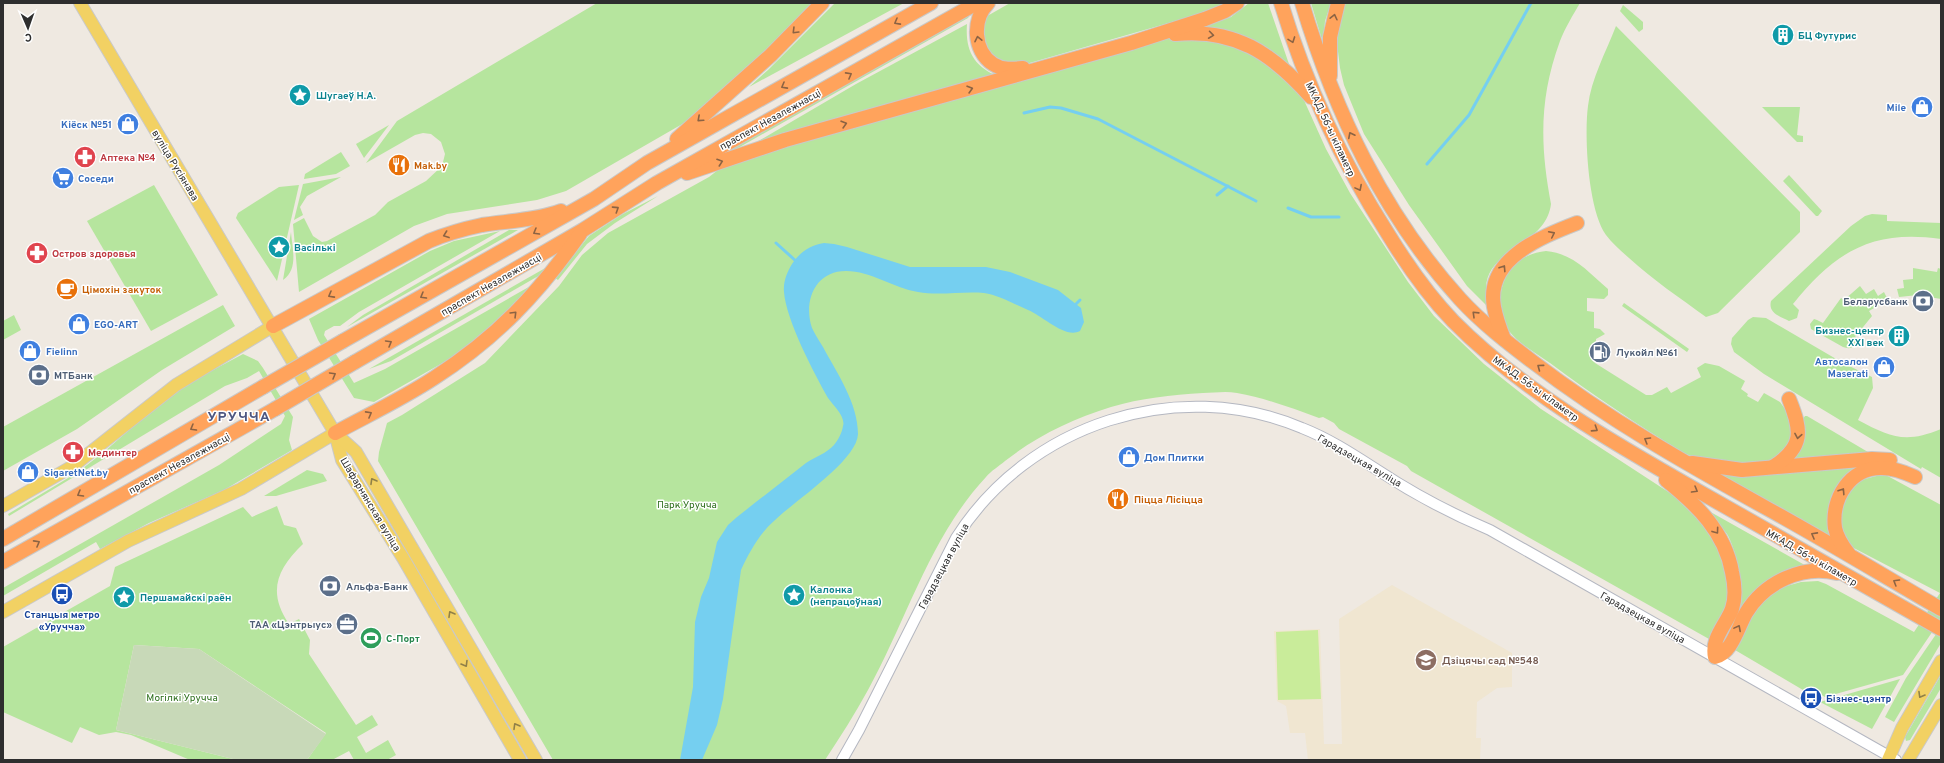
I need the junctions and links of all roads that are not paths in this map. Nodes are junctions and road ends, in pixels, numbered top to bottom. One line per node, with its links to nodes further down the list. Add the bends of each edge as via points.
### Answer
1 (80, 3): 19 (main road, вуліца Русіянава)
2 (822, 3): 14 (highway, one-way to 14, via 771,55 685,133)
3 (931, 3): 14 (highway, one-way to 14)
4 (978, 3): 15 (highway, праспект Незалежнасці, one-way to 4)
5 (988, 3): 11 (highway, one-way to 5, via 1009,69 993,64 986,58 978,43 976,27)
6 (1237, 3): 10 (highway, via 1205,19)
7 (1280, 3): 13 (highway, МКАД, 56-ы кіламетр, one-way to 13)
8 (1302, 3): 12 (highway, МКАД, 56-ы кіламетр, via 1316,51)
9 (1338, 3): 12 (highway, one-way to 9, via 1330,37)
10 (1131, 43): 11 (highway); 13 (highway, one-way to 13, via 1193,32 1229,38 1271,58)
11 (1057, 63): 15 (highway, one-way to 11, via 785,140)
12 (1330, 84): 20 (highway, МКАД, 56-ы кіламетр, one-way to 12, via 1461,300 1410,236 1370,173 1347,127)
13 (1317, 103): 23 (highway, МКАД, 56-ы кіламетр, one-way to 23, via 1364,196 1428,294 1448,316 1516,376)
14 (647, 163): 16 (highway)
15 (657, 183): 18 (highway, праспект Незалежнасці, one-way to 15)
16 (594, 199): 19 (highway, one-way to 19, via 553,214 483,225 429,241); 29 (highway, one-way to 29, bridge, via 262,387)
17 (1577, 223): 20 (highway, one-way to 17, via 1494,299 1497,278 1505,264 1528,245)
18 (583, 230): 22 (highway, one-way to 18, via 432,380 495,334 548,278); 31 (highway, праспект Незалежнасці, one-way to 18, bridge, via 275,409)
19 (273, 326): 22 (main road, вуліца Русіянава); 28 (main road, via 176,386 73,466)
20 (1504, 340): 24 (highway, МКАД, 56-ы кіламетр, one-way to 20, via 1621,425)
21 (1789, 399): 26 (highway, one-way to 26, via 1799,435 1786,458)
22 (335, 433): 34 (main road, via 241,489 122,544); 40 (main road, Шафарнянская вуліца, one-way to 40, via 342,460); 41 (main road, Шафарнянская вуліца, one-way to 22, via 356,452)
23 (1637, 457): 32 (highway, МКАД, 56-ы кіламетр, one-way to 32); 36 (highway, one-way to 36, via 1698,509 1727,549 1733,576 1734,601 1715,641)
24 (1680, 460): 26 (highway, via 1742,470); 30 (highway, МКАД, 56-ы кіламетр, one-way to 24)
25 (1890, 460): 26 (highway, via 1872,459)
26 (1773, 467)
27 (1915, 477): 30 (highway, one-way to 27, via 1839,540 1835,517 1838,497 1849,482 1857,474 1881,468)
28 (3, 506)
29 (3, 539)
30 (1848, 554): 33 (highway, МКАД, 56-ы кіламетр, one-way to 30)
31 (3, 562)
32 (1845, 575): 35 (highway, МКАД, 56-ы кіламетр); 36 (highway, one-way to 32, via 1726,651 1752,605 1771,586 1787,577 1804,573 1828,572)
33 (1935, 605)
34 (3, 612)
35 (1941, 629)
36 (1715, 657): 39 (street, Гарадзецкая вуліца); 42 (street, Гарадзецкая вуліца, via 1490,530 1451,513 1318,435 1282,420 1246,410 1208,406 1176,407 1120,418 1083,429 1036,455 1002,482 967,521 956,538)
37 (1941, 661): 39 (main road, one-way to 39, via 1902,728)
38 (1941, 705): 43 (main road)
39 (1891, 759)
40 (520, 760)
41 (536, 760)
42 (842, 760)
43 (1908, 760)

